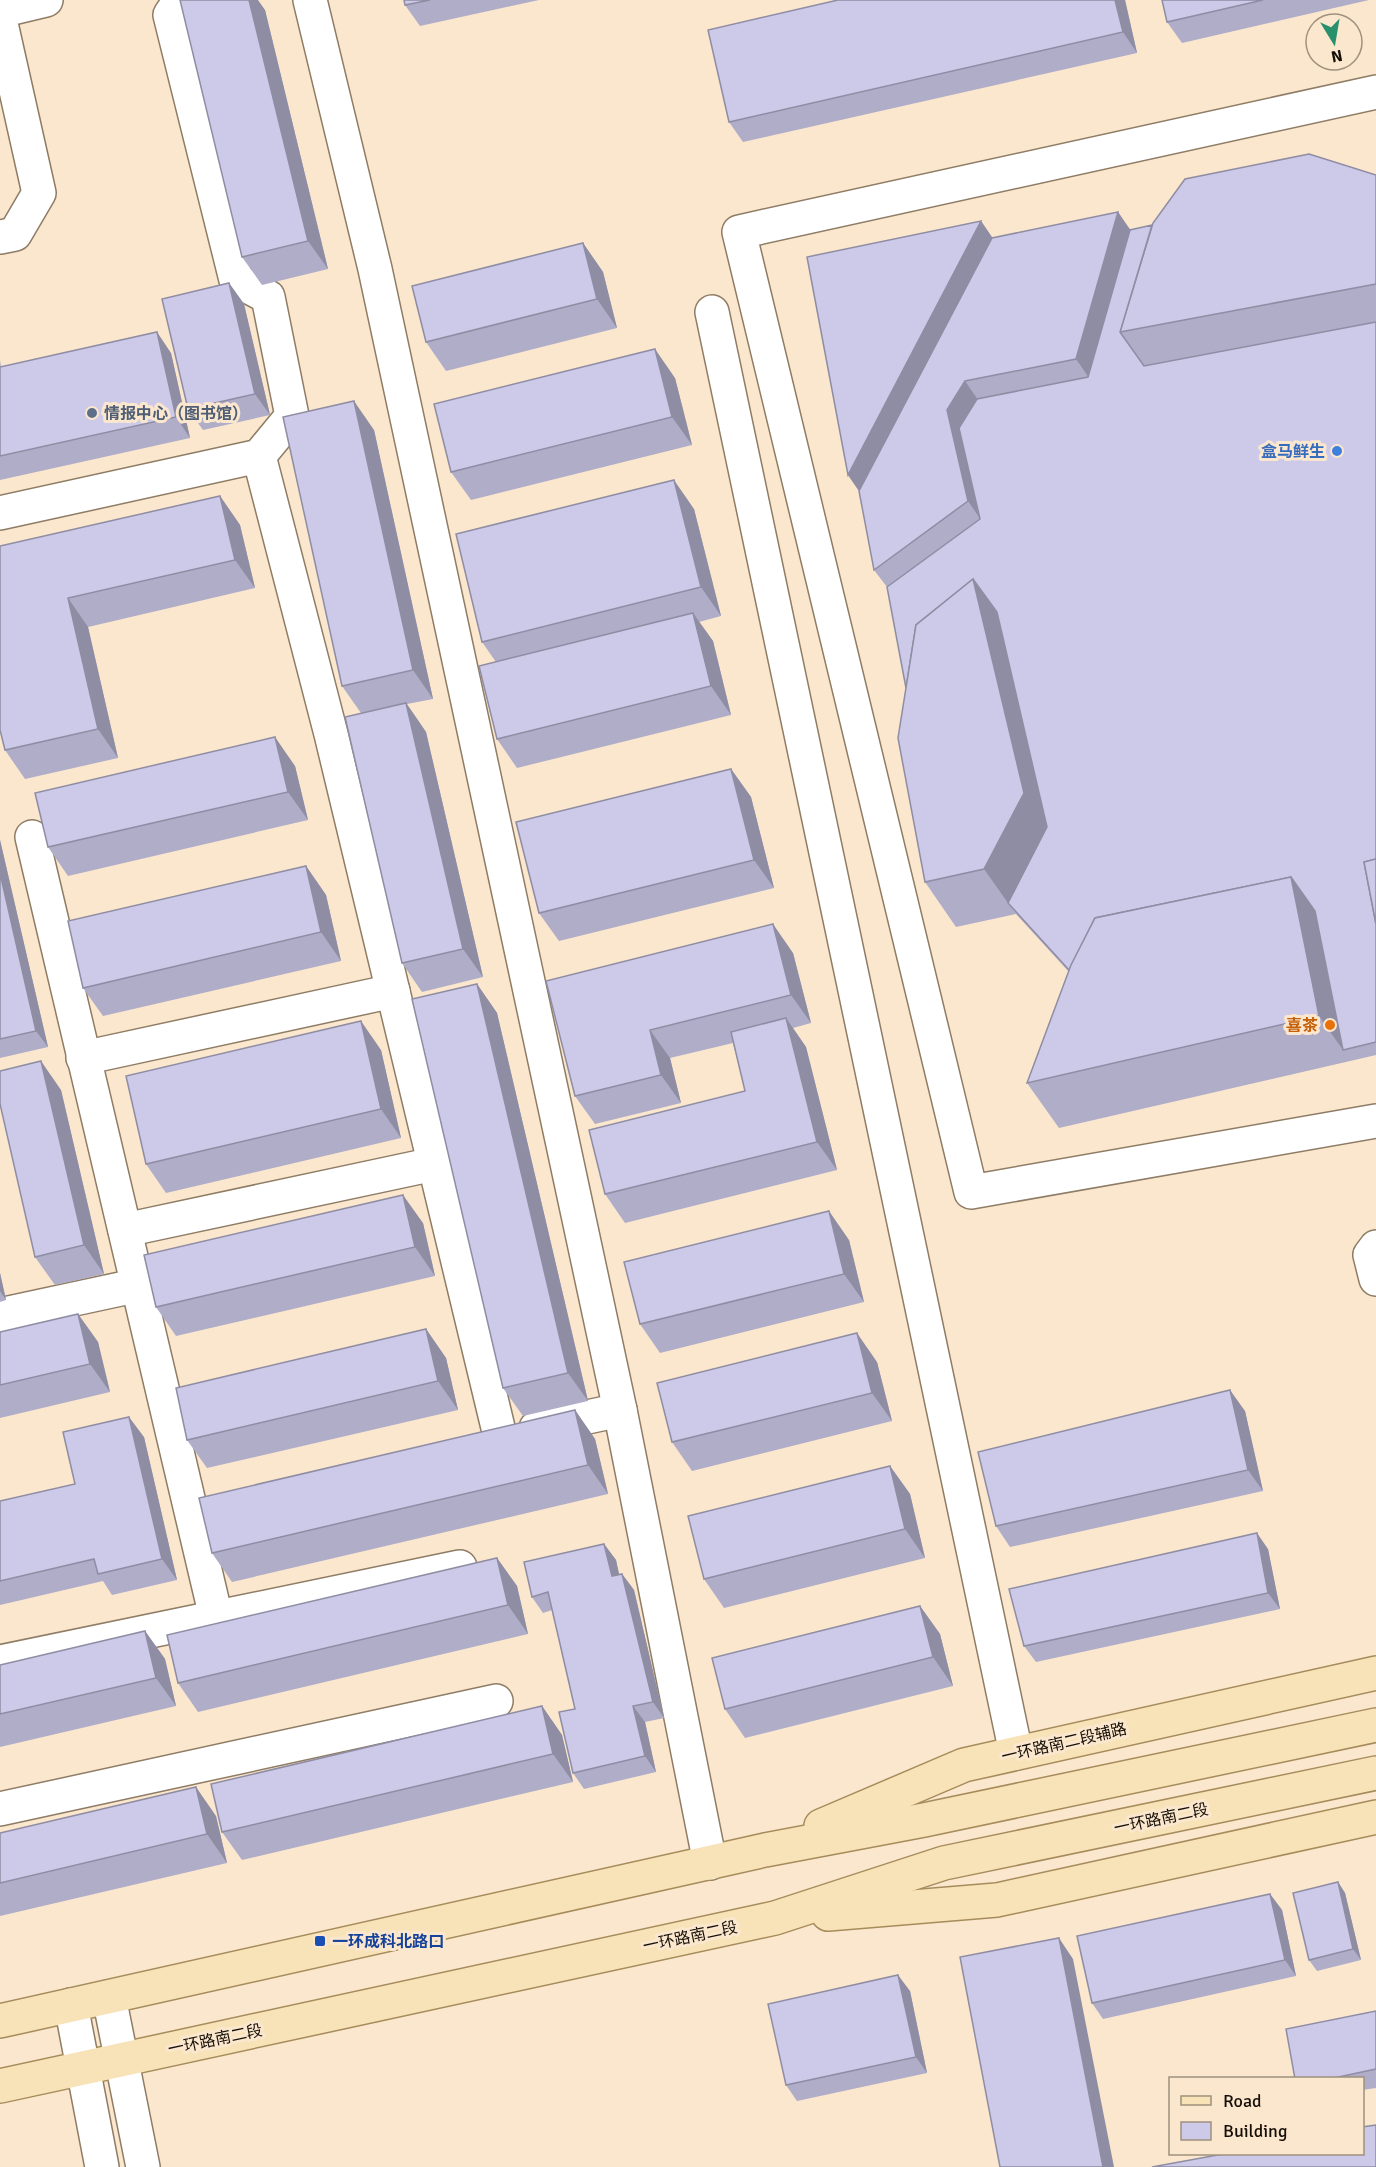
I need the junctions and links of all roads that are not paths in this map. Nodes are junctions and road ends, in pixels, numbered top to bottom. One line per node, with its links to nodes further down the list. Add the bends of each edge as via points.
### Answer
1 (46, 0): 4 (street)
2 (180, 0): 9 (street, via 170,15 236,280 268,297 292,416)
3 (310, 0): 21 (street, via 375,269)
4 (0, 11)
5 (0, 19): 7 (street, via 39,193 15,234)
6 (1376, 92): 14 (street, via 739,232 971,1192)
7 (0, 237)
8 (712, 312): 30 (street)
9 (259, 456): 10 (street); 12 (street)
10 (0, 513)
11 (32, 837): 13 (street)
12 (393, 991): 13 (street); 15 (street)
13 (83, 1058): 16 (street)
14 (1376, 1121)
15 (434, 1164): 16 (street); 22 (street)
16 (125, 1230): 19 (street)
17 (1376, 1247): 18 (street, via 1370,1255)
18 (1376, 1280)
19 (139, 1285): 20 (street); 25 (street)
20 (0, 1316)
21 (620, 1410): 22 (street); 35 (street)
22 (500, 1436): 23 (street)
23 (466, 1443)
24 (460, 1567): 25 (street)
25 (216, 1617): 26 (street)
26 (0, 1662)
27 (1376, 1673): 30 (main road, 一环路南二段辅路)
28 (496, 1701): 32 (street)
29 (1376, 1725): 34 (main road)
30 (1016, 1753): 34 (main road, 一环路南二段辅路, via 964,1765)
31 (1376, 1773): 36 (main road, 一环路南二段, via 945,1863)
32 (0, 1809)
33 (1376, 1817): 36 (main road, via 997,1900)
34 (765, 1850): 35 (main road)
35 (710, 1863): 37 (main road)
36 (775, 1918): 40 (main road, 一环路南二段)
37 (109, 1996): 38 (main road); 40 (street)
38 (71, 2005): 39 (main road); 41 (street)
39 (0, 2021)
40 (121, 2060): 41 (main road, 一环路南二段); 44 (street)
41 (84, 2068): 42 (main road, 一环路南二段); 43 (street)
42 (0, 2086)
43 (102, 2167)
44 (142, 2167)

